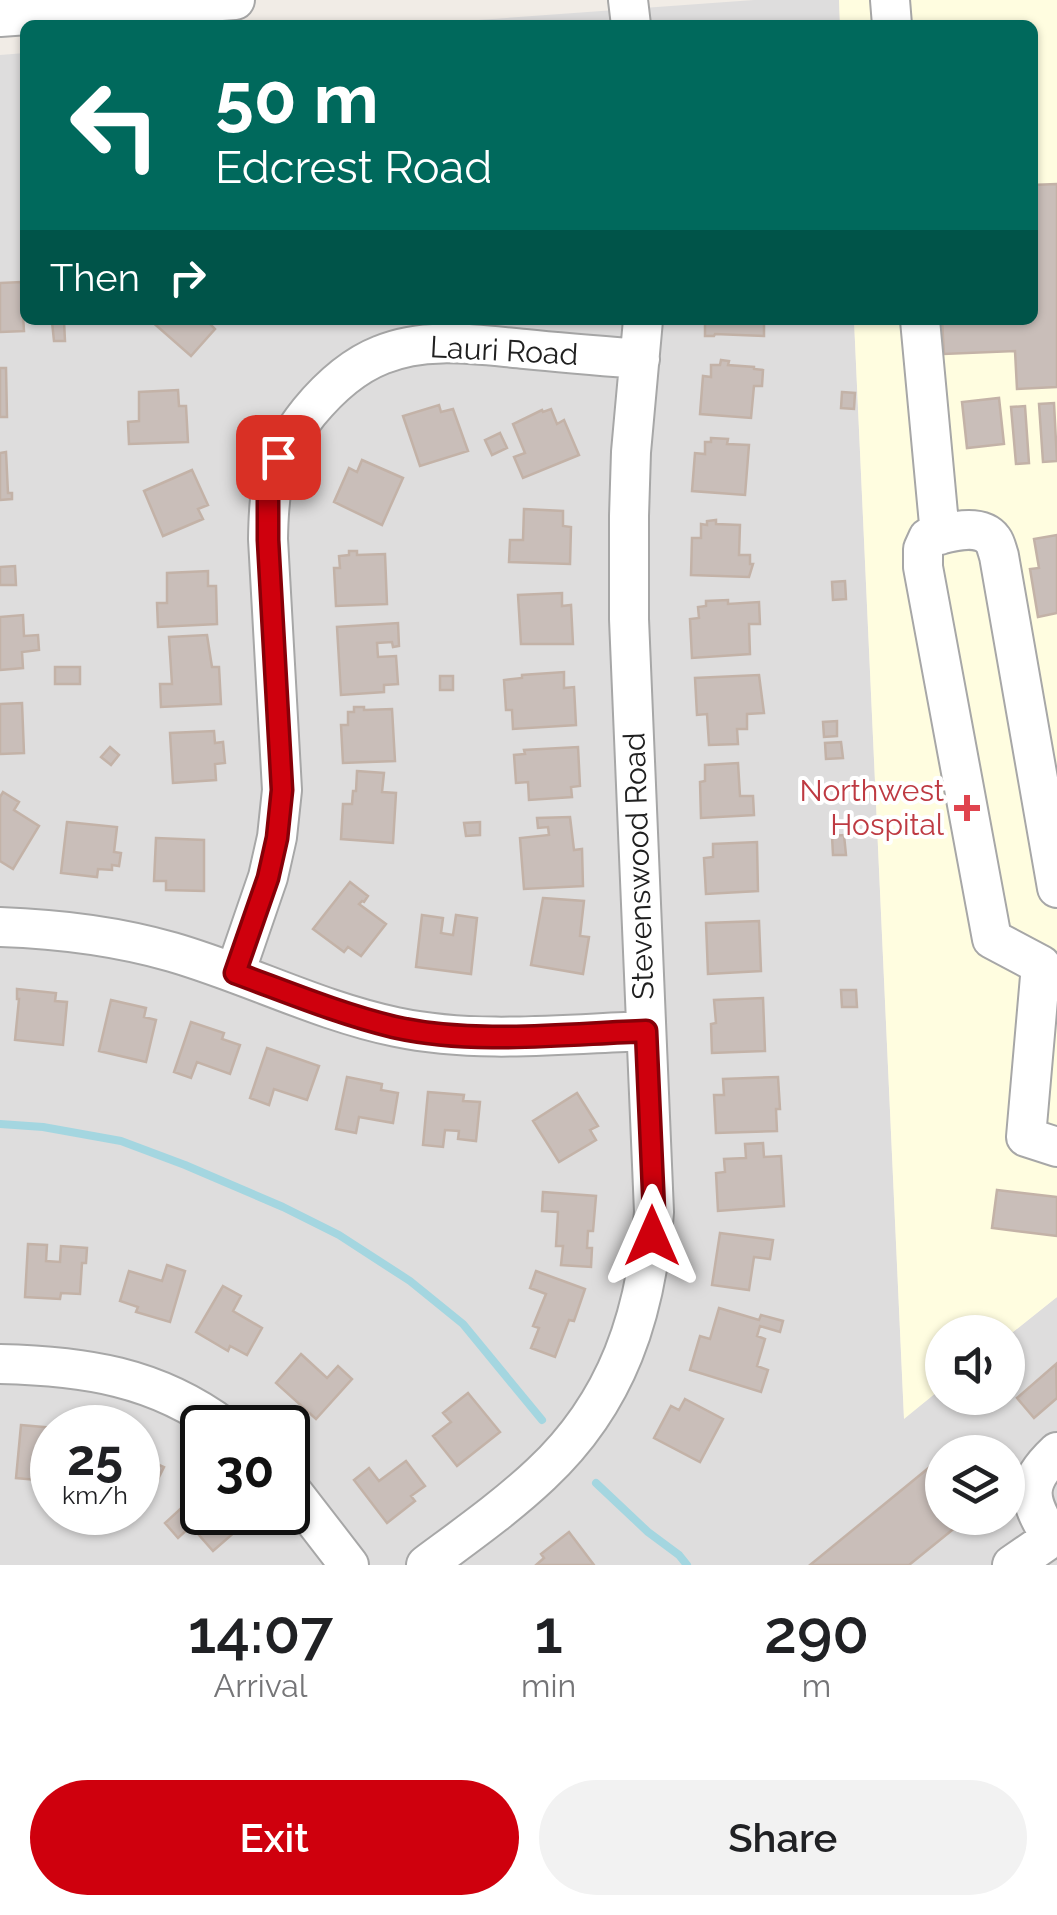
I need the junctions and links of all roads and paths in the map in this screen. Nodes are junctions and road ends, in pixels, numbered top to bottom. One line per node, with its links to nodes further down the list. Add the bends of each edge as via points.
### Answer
1 (235, 0): 2 (street)
2 (20, 10)
3 (643, 325): 5 (street, Stevenswood Road)
4 (920, 325): 6 (street)
5 (640, 359): 10 (street, Lauri Road, via 459,344 381,355 326,390 278,457 268,498 268,540 282,790 268,878); 11 (street, Stevenswood Road, via 628,516)
6 (940, 534): 7 (street, via 981,531 1000,556); 9 (street, via 928,538 923,567 992,939)
7 (1057, 888)
8 (0, 927): 10 (street, via 111,938)
9 (1049, 964): 12 (street, via 1026,1138)
10 (235, 973): 11 (street, via 396,1027 474,1036)
11 (646, 1031): 19 (street, Stevenswood Road, via 654,1212 650,1260 628,1344 580,1432 542,1474)
12 (1057, 1147)
13 (0, 1364): 14 (street, via 109,1373)
14 (190, 1405)
15 (1057, 1452): 17 (street, via 1034,1480 1033,1507)
16 (310, 1514): 18 (street)
17 (1054, 1536): 20 (street)
18 (349, 1565)
19 (426, 1565)
20 (1012, 1565)

